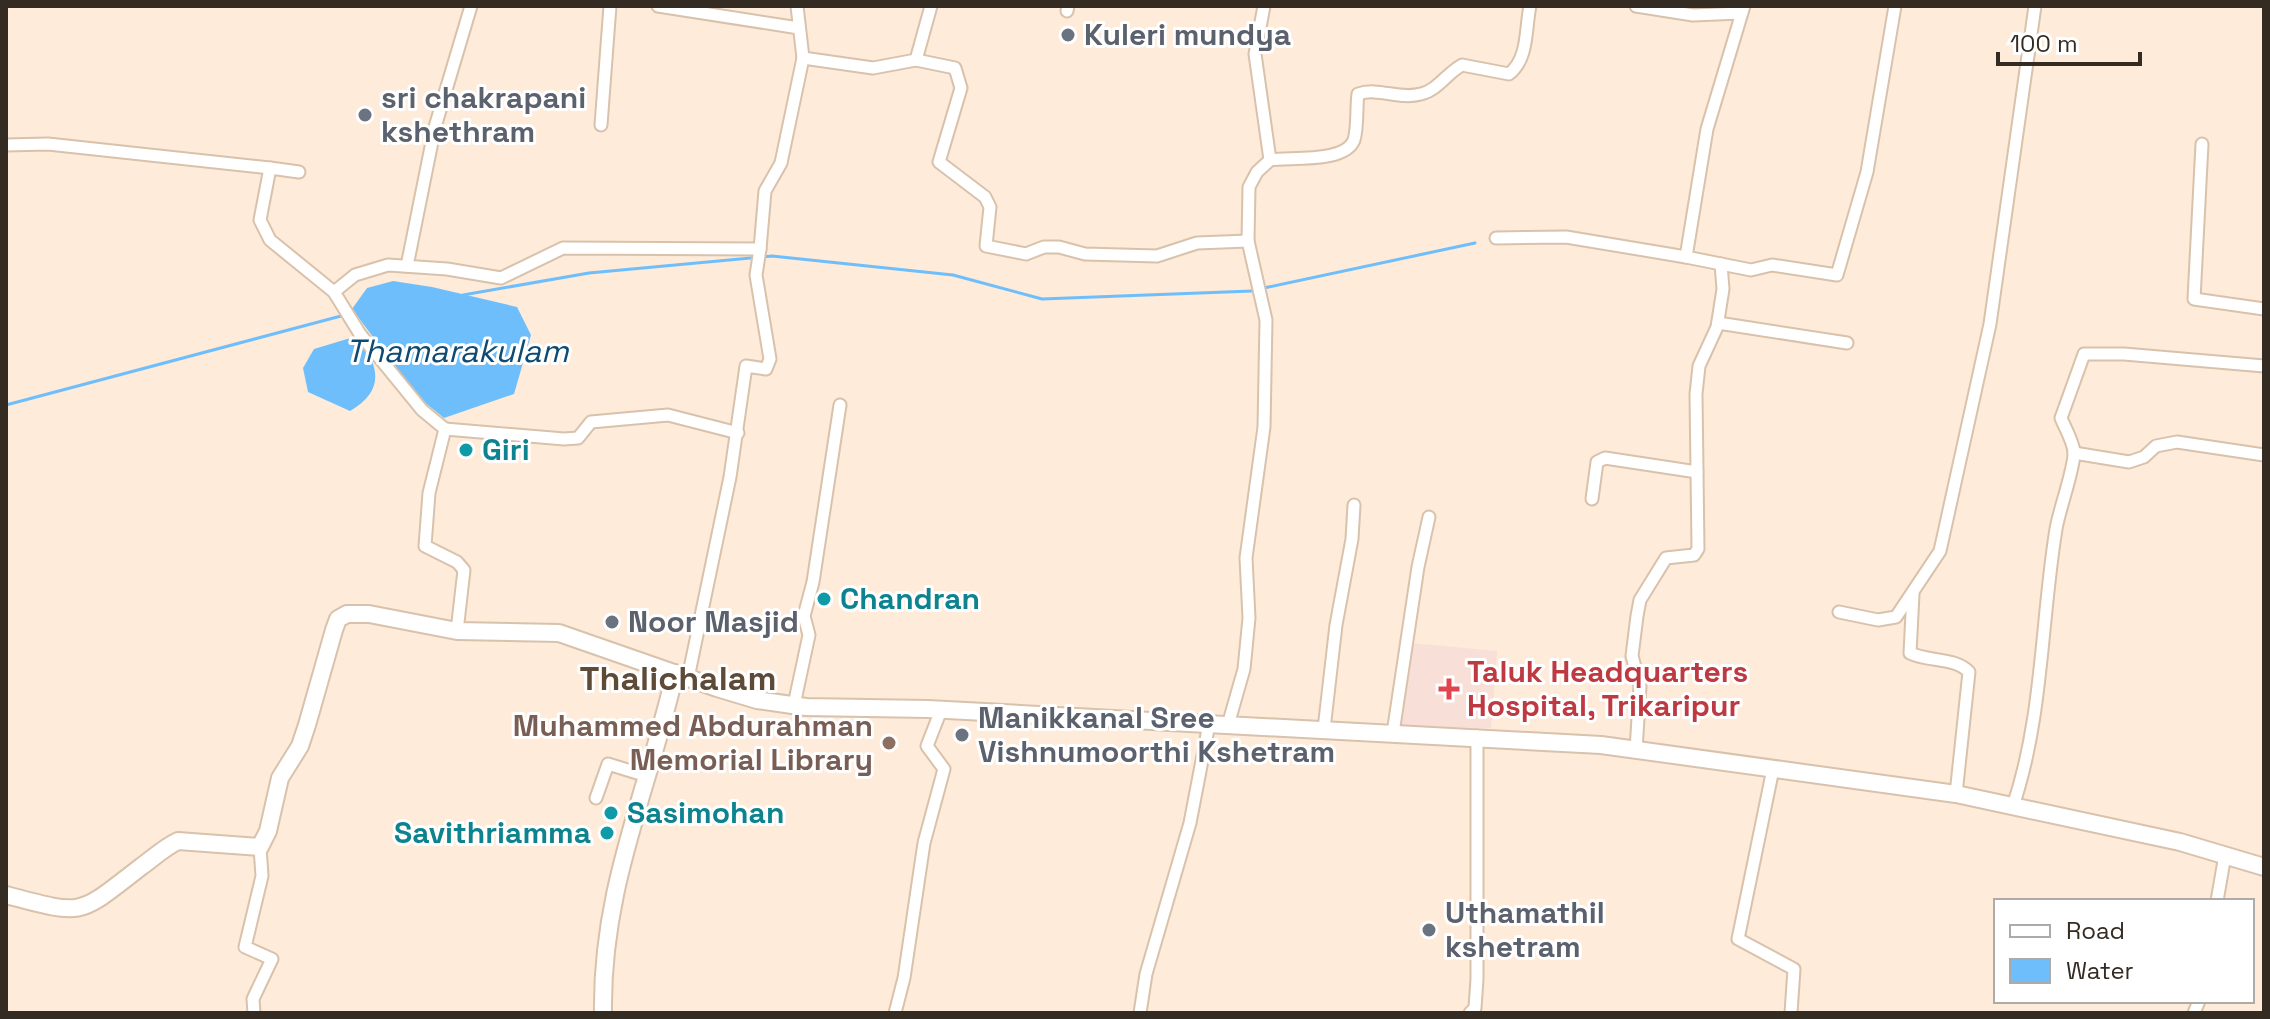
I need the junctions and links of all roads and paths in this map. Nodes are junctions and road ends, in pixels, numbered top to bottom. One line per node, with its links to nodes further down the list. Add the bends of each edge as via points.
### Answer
1 (471, 6): 26 (street, via 435,127)
2 (610, 6): 15 (street)
3 (658, 6): 12 (street)
4 (797, 6): 12 (street)
5 (931, 6): 14 (street)
6 (1264, 6): 18 (street, via 1255,54)
7 (1530, 6): 18 (street, via 1525,46 1509,74 1462,65 1422,94 1358,94 1348,149 1333,157)
8 (1636, 6): 11 (street, via 1723,17)
9 (1895, 6): 25 (street, via 1867,172 1837,275)
10 (2035, 6): 41 (street, via 1982,368 1940,551)
11 (1743, 10): 24 (street, via 1707,129)
12 (799, 28): 13 (street)
13 (803, 58): 14 (street, via 873,68); 23 (street, via 781,163 765,191)
14 (916, 60): 22 (street, via 955,68 961,78 939,162 985,197 990,207 986,246 1026,254 1059,247 1085,254 1157,256 1197,243)
15 (601, 125)
16 (2202, 144): 28 (street, via 2194,299)
17 (6, 145): 19 (street, via 48,144)
18 (1270, 160): 22 (street, via 1249,187)
19 (270, 168): 20 (street); 27 (street, via 260,220 270,240)
20 (299, 172)
21 (1496, 238): 24 (street, via 1566,237)
22 (1248, 241): 48 (street, via 1266,320 1264,427 1246,558 1249,618 1244,669)
23 (759, 254): 26 (street, via 563,248 501,278); 34 (street, via 756,275 770,359 766,369 746,366)
24 (1686, 257): 25 (street)
25 (1721, 264): 29 (street)
26 (407, 266): 27 (street, via 388,265 355,275)
27 (334, 292): 33 (street, via 360,334 422,410)
28 (2264, 309)
29 (1718, 323): 30 (street); 37 (street, via 1699,366)
30 (1847, 343)
31 (2264, 366): 35 (street, via 2084,354 2061,418)
32 (840, 405): 45 (street, via 804,616 809,635)
33 (445, 429): 34 (street, via 564,439 578,438 591,422 668,415); 43 (street, via 429,493 425,546 464,570)
34 (738, 433): 44 (street)
35 (2074, 453): 36 (street, via 2129,462 2156,446 2177,442); 57 (street, via 2051,562 2035,715)
36 (2264, 455)
37 (1697, 472): 38 (street, via 1605,458 1597,462); 52 (street, via 1698,549 1694,555 1666,558 1640,600 1632,656 1640,686)
38 (1592, 499)
39 (1354, 505): 49 (street)
40 (1429, 517): 50 (street)
41 (1914, 590): 42 (street, via 1896,617 1878,620); 55 (street, via 1910,653 1969,672)
42 (1839, 612)
43 (457, 631): 44 (main road, via 559,633); 58 (main road, via 369,614 338,619 304,735 280,778)
44 (682, 676): 45 (main road, via 757,700); 54 (main road)
45 (794, 705): 46 (main road)
46 (941, 710): 47 (main road); 65 (street, via 927,746 944,769 924,843)
47 (1209, 724): 48 (main road); 66 (street, via 1190,823 1146,974)
48 (1228, 725): 49 (main road)
49 (1324, 729): 50 (main road)
50 (1393, 733): 51 (main road)
51 (1477, 736): 52 (main road); 67 (street, via 1477,979)
52 (1636, 750): 53 (main road)
53 (1773, 769): 55 (main road); 68 (street, via 1738,939 1794,969)
54 (647, 776): 56 (street, via 608,764); 64 (main road, via 608,926)
55 (1956, 794): 57 (main road)
56 (596, 798)
57 (2013, 806): 59 (main road)
58 (260, 847): 61 (main road, via 178,841 83,908 63,910); 63 (street, via 262,876 245,947 272,959 253,999)
59 (2225, 855): 60 (main road); 62 (street)
60 (2264, 867)
61 (6, 895)
62 (2217, 899)
63 (254, 1013)
64 (603, 1013)
65 (895, 1013)
66 (1140, 1013)
67 (1470, 1013)
68 (1791, 1013)

